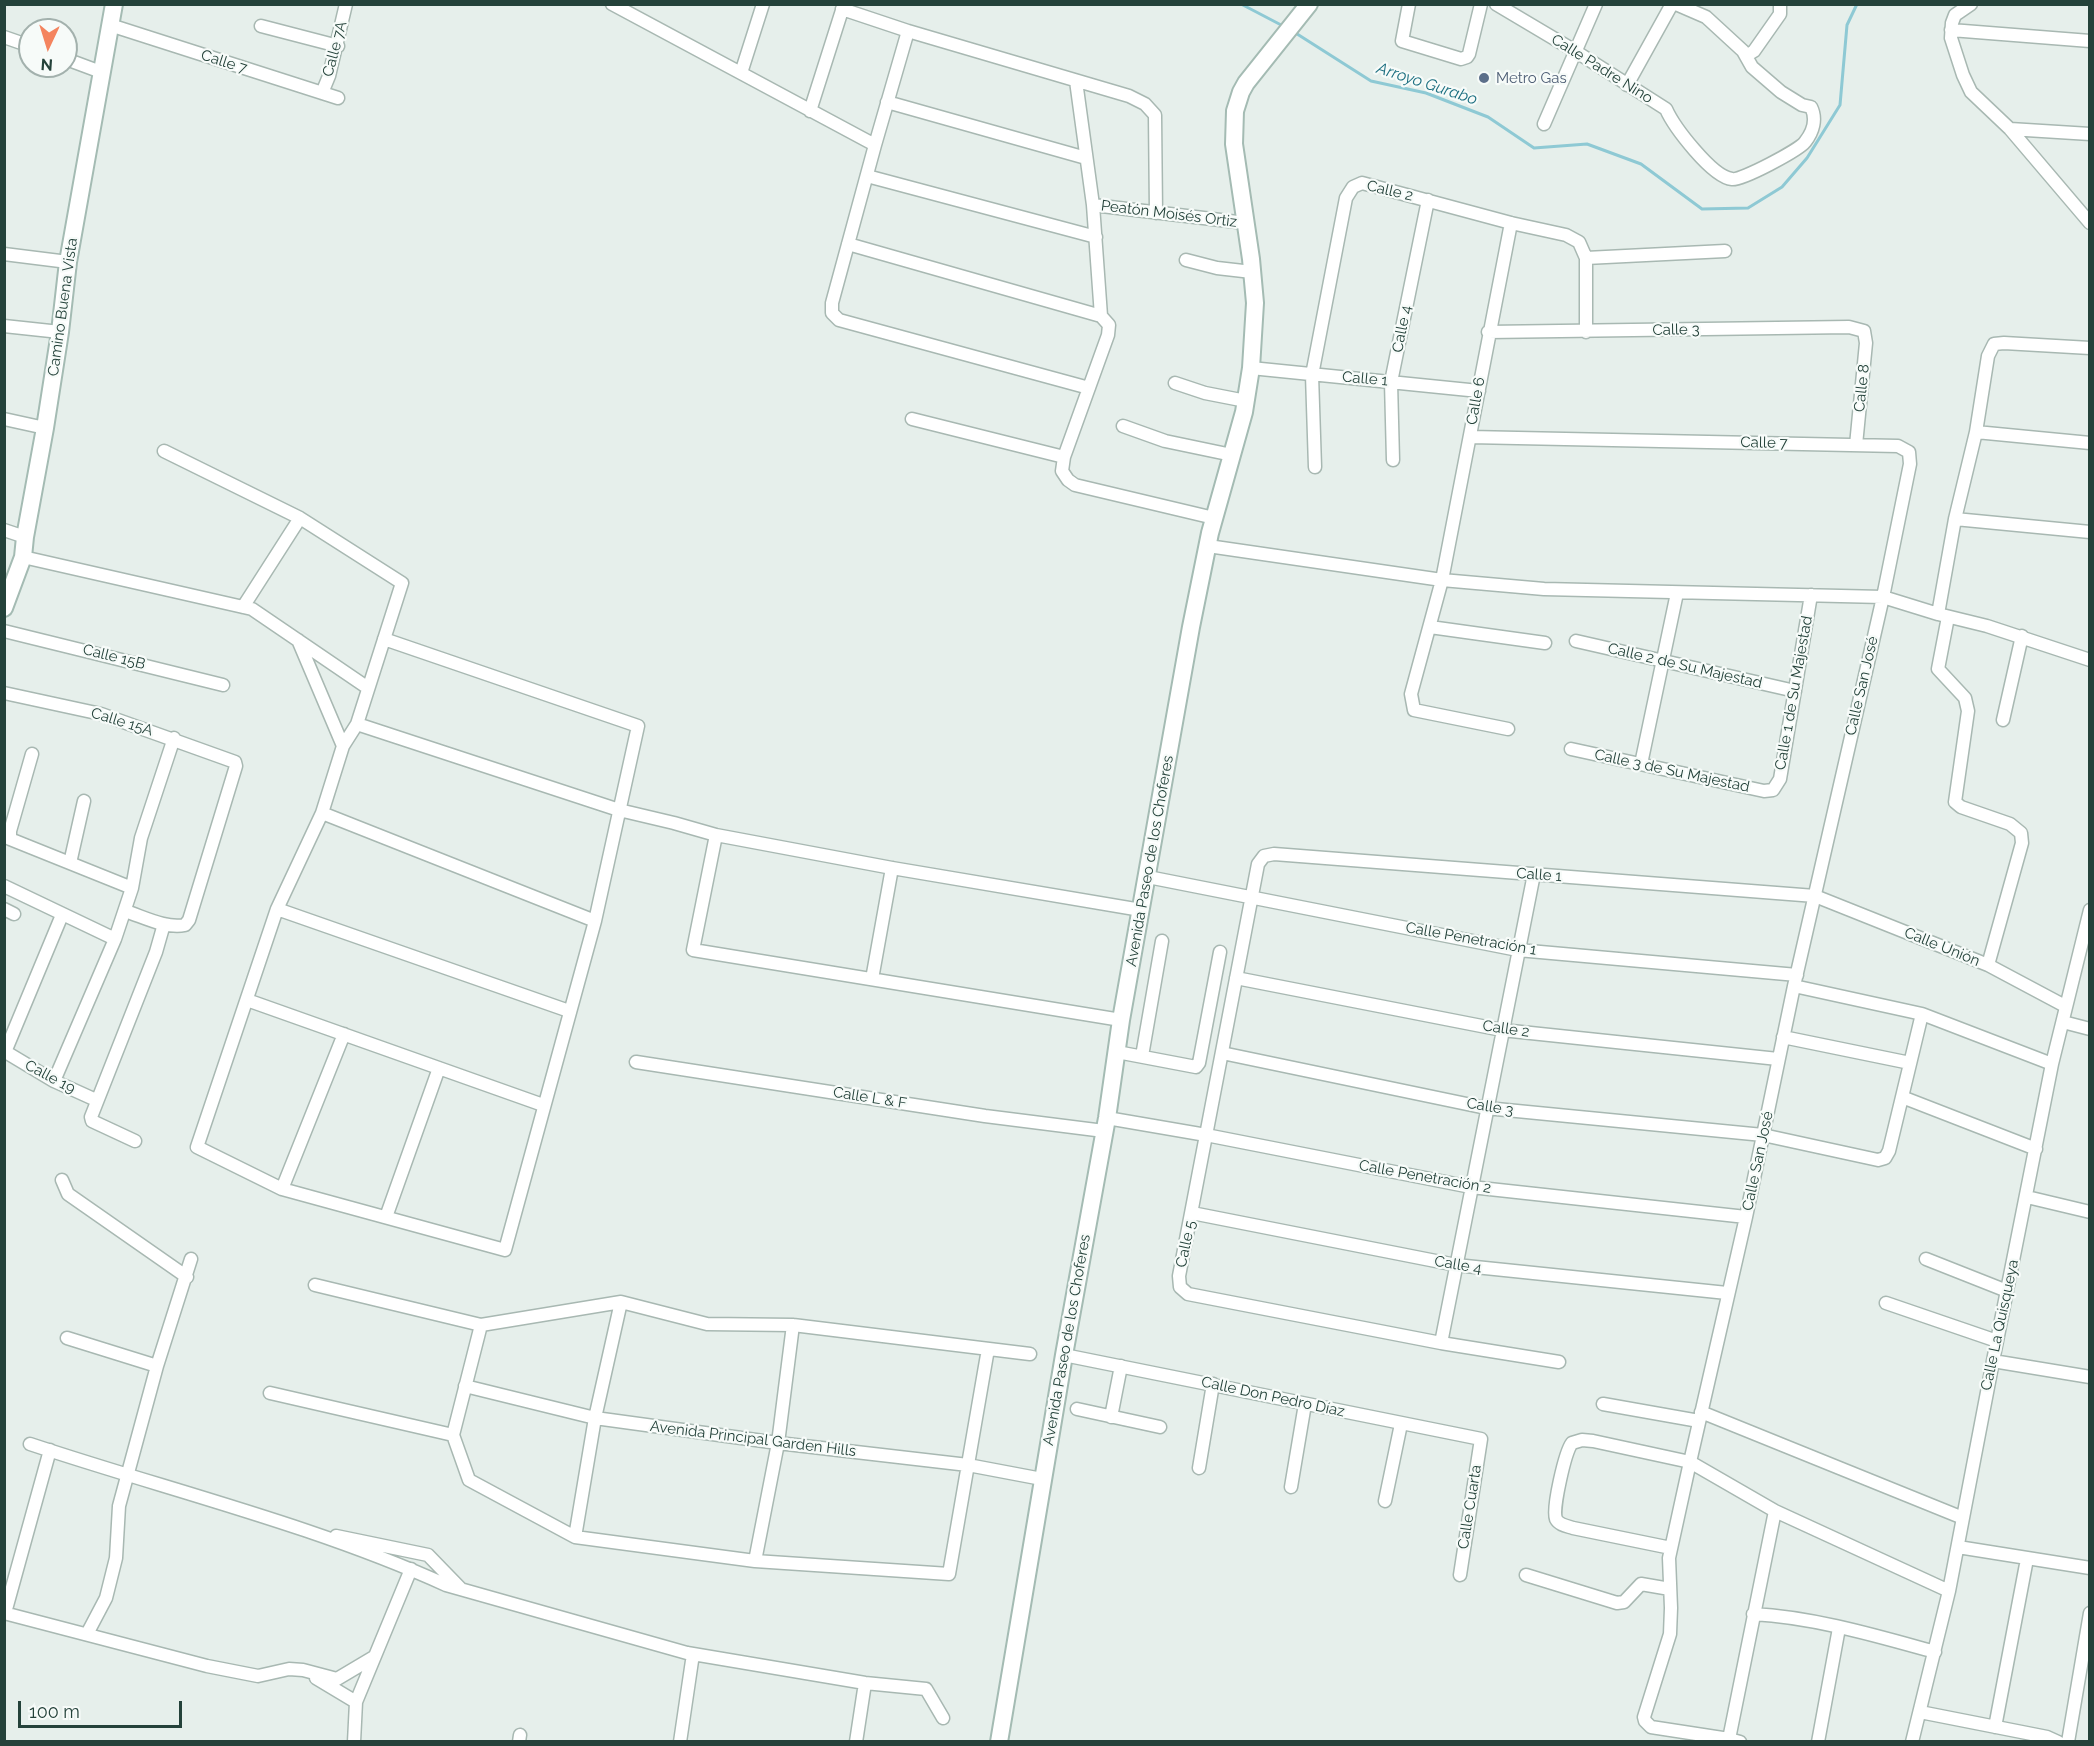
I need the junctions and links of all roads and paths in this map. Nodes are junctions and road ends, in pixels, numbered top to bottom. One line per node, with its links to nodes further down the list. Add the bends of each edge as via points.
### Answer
1 (114, 4): 14 (street, Camino Buena Vista)
2 (346, 4): 19 (street, Calle 7A)
3 (612, 4): 24 (street)
4 (762, 4): 24 (street)
5 (1409, 4): 6 (street, via 1402,41 1461,59 1469,54)
6 (1481, 4)
7 (1496, 4): 20 (street, Calle Padre Nino)
8 (1596, 4): 20 (street)
9 (1674, 4): 21 (street, via 1706,17); 26 (street)
10 (1780, 4): 21 (street, via 1780,14 1754,51)
11 (1971, 4): 16 (street, via 1955,15)
12 (843, 7): 17 (street); 30 (street)
13 (1304, 11): 40 (street, Avenida Paseo de los Choferes, via 1246,83 1235,111 1234,144)
14 (110, 25): 23 (street, Camino Buena Vista); 27 (street, Calle 7)
15 (261, 26): 19 (street)
16 (1951, 30): 18 (street); 32 (street, via 1957,59 1971,92)
17 (909, 32): 25 (street); 29 (street)
18 (2090, 41)
19 (338, 46): 27 (street, Calle 7A)
20 (1575, 51): 26 (street, Calle Padre Nino); 31 (street)
21 (1746, 56): 26 (street, Calle Padre Nino, via 1752,67 1781,92 1811,107 1815,114 1814,125 1803,145 1744,177 1731,179 1717,173 1666,109)
22 (78, 63): 23 (street)
23 (102, 72): 49 (street, Camino Buena Vista)
24 (741, 73): 30 (street)
25 (1076, 81): 35 (street); 39 (street, via 1129,96 1155,115)
26 (1627, 85)
27 (321, 93): 28 (street, Calle 7)
28 (338, 98)
29 (887, 102): 34 (street); 35 (street)
30 (810, 111): 34 (street)
31 (1544, 124)
32 (2010, 129): 33 (street); 42 (street)
33 (2090, 134)
34 (875, 145): 36 (street)
35 (1086, 158): 38 (street)
36 (867, 176): 43 (street); 44 (street)
37 (1428, 200): 41 (street, Calle 2); 59 (street, Calle 2, via 1362,183 1353,187 1346,198); 60 (street, Calle 4)
38 (1093, 205): 39 (street, Peatón Moisés Ortiz); 43 (street)
39 (1156, 213): 40 (street, Peatón Moisés Ortiz)
40 (1246, 223): 50 (street, Avenida Paseo de los Choferes)
41 (1511, 223): 47 (street, Calle 2, via 1566,235 1579,242); 55 (street, Calle 6)
42 (2090, 223)
43 (1096, 237): 51 (street)
44 (848, 244): 51 (street); 62 (street, via 832,303 832,313 839,320)
45 (1725, 250): 47 (street)
46 (4, 254): 49 (street)
47 (1586, 258): 56 (street)
48 (1186, 260): 50 (street)
49 (68, 262): 54 (street, Camino Buena Vista)
50 (1252, 272): 58 (street, Avenida Paseo de los Choferes)
51 (1101, 316): 62 (street, via 1109,325 1108,334)
52 (4, 326): 54 (street)
53 (1864, 331): 56 (street, Calle 3, via 1849,327); 72 (street, Calle 8)
54 (60, 332): 68 (street, Camino Buena Vista)
55 (1488, 332): 56 (street, Calle 3); 63 (street, Calle 6)
56 (1586, 332)
57 (2090, 348): 69 (street, via 1994,344 1988,356)
58 (1251, 368): 59 (street, Calle 1); 64 (street, Avenida Paseo de los Choferes)
59 (1312, 375): 60 (street, Calle 1); 77 (street, Calle 2)
60 (1391, 382): 63 (street, Calle 1); 76 (street, Calle 4)
61 (1174, 383): 64 (street)
62 (1089, 388): 75 (street)
63 (1479, 391): 70 (street, Calle 6)
64 (1246, 401): 74 (street, Avenida Paseo de los Choferes)
65 (4, 419): 68 (street)
66 (912, 419): 75 (street)
67 (1123, 426): 74 (street, via 1165,441)
68 (45, 428): 83 (street, Camino Buena Vista)
69 (1976, 432): 71 (street); 80 (street)
70 (1470, 437): 72 (street, Calle 7); 86 (street, Calle 6)
71 (2090, 443)
72 (1856, 445): 89 (street, Calle 7, via 1898,446 1909,452 1910,464)
73 (164, 451): 78 (street)
74 (1232, 455): 79 (street, Avenida Paseo de los Choferes)
75 (1064, 457): 79 (street, via 1062,471 1076,485)
76 (1393, 460)
77 (1315, 467)
78 (300, 518): 90 (street); 96 (street, via 402,583)
79 (1214, 518): 84 (street, Avenida Paseo de los Choferes)
80 (1955, 519): 82 (street); 92 (street)
81 (4, 530): 83 (street)
82 (2090, 532)
83 (25, 537): 85 (street, Camino Buena Vista)
84 (1208, 546): 86 (street); 123 (street, Avenida Paseo de los Choferes)
85 (23, 557): 90 (street); 91 (street, Camino Buena Vista)
86 (1442, 580): 87 (street, via 1544,589); 93 (street, Calle 6)
87 (1677, 593): 88 (street); 100 (street)
88 (1811, 595): 89 (street); 104 (street, Calle 1 de Su Majestad)
89 (1882, 597): 92 (street); 126 (street, Calle San José)
90 (243, 607): 97 (street)
91 (4, 608)
92 (1943, 616): 95 (street); 139 (street, via 1938,669 1965,698 1968,711 1954,802 2010,824 2021,833 2022,843)
93 (1430, 627): 99 (street); 108 (street, Calle 6, via 1411,694 1414,710)
94 (4, 631): 102 (street, Calle 15B)
95 (2022, 636): 101 (street); 106 (street)
96 (384, 639): 103 (street); 116 (street, via 638,726)
97 (298, 640): 103 (street); 110 (street)
98 (1576, 641): 100 (street, Calle 2 de Su Majestad)
99 (1545, 643)
100 (1662, 660): 104 (street, Calle 2 de Su Majestad); 113 (street)
101 (2090, 660)
102 (223, 685)
103 (368, 688): 107 (street)
104 (1795, 691): 114 (street, Calle 1 de Su Majestad, via 1780,779)
105 (4, 693): 109 (street, Calle 15A, via 101,714)
106 (2003, 720)
107 (357, 724): 110 (street); 116 (street)
108 (1508, 729)
109 (174, 738): 125 (street, via 141,838); 134 (street, Calle 15A, via 235,762 236,766 189,920 180,926)
110 (343, 746): 117 (street)
111 (1571, 749): 113 (street, Calle 3 de Su Majestad)
112 (32, 754): 120 (street, via 10,839)
113 (1641, 764): 114 (street, Calle 3 de Su Majestad)
114 (1773, 790)
115 (84, 801): 120 (street)
116 (619, 810): 118 (street); 133 (street)
117 (322, 813): 128 (street); 133 (street)
118 (716, 835): 121 (street); 141 (street, via 693,950)
119 (1264, 856): 122 (street, Calle 1); 127 (street, Calle 5, via 1258,864)
120 (70, 863): 125 (street)
121 (892, 868): 131 (street); 141 (street)
122 (1534, 874): 126 (street, Calle 1); 137 (street)
123 (1148, 877): 127 (street, Calle Penetración 1); 131 (street, Avenida Paseo de los Choferes)
124 (4, 886): 132 (street)
125 (132, 888): 130 (street)
126 (1815, 896): 139 (street, Calle Unión); 142 (street, Calle San José)
127 (1253, 898): 137 (street, Calle Penetración 1); 140 (street, Calle 5)
128 (278, 909): 143 (street); 145 (street)
129 (2090, 909): 144 (street, Calle La Quisqueya)
130 (125, 910): 134 (street); 135 (street)
131 (1141, 910): 147 (street, Avenida Paseo de los Choferes)
132 (62, 915): 135 (street); 153 (street)
133 (595, 921): 145 (street)
134 (164, 924): 164 (street)
135 (115, 939): 162 (street)
136 (1162, 942): 156 (street)
137 (1518, 950): 142 (street, Calle Penetración 1); 150 (street)
138 (1220, 952): 156 (street, via 1196,1067)
139 (1988, 965): 144 (street, Calle Unión)
140 (1236, 978): 150 (street, Calle 2); 155 (street, Calle 5)
141 (872, 979): 147 (street)
142 (1796, 980): 146 (street, Calle Penetración 1); 152 (street, Calle San José)
143 (247, 1000): 151 (street); 174 (street, via 197,1147)
144 (2066, 1006): 148 (street, Calle La Quisqueya)
145 (568, 1011): 165 (street)
146 (1922, 1014): 159 (street); 160 (street, Calle Penetración 1)
147 (1121, 1020): 154 (street, Avenida Paseo de los Choferes)
148 (2063, 1022): 149 (street); 160 (street, Calle La Quisqueya)
149 (2090, 1029)
150 (1502, 1030): 157 (street, Calle 2); 166 (street)
151 (344, 1034): 161 (street); 174 (street)
152 (1783, 1037): 157 (street, Calle San José); 159 (street)
153 (5, 1052): 162 (street, Calle 19)
154 (1116, 1052): 156 (street); 167 (street, Avenida Paseo de los Choferes)
155 (1222, 1053): 166 (street, Calle 3); 168 (street, Calle 5)
156 (1142, 1056)
157 (1779, 1059): 169 (street, Calle San José)
158 (636, 1062): 167 (street, Calle L & F, via 985,1116)
159 (1910, 1063): 163 (street)
160 (2052, 1064): 171 (street, Calle La Quisqueya)
161 (439, 1068): 165 (street); 178 (street)
162 (54, 1081): 164 (street, Calle 19)
163 (1902, 1097): 169 (street, Calle 3, via 1889,1151 1878,1160); 171 (street)
164 (96, 1100): 170 (street, via 92,1121)
165 (543, 1105): 178 (street, via 505,1250)
166 (1486, 1108): 169 (street, Calle 3); 173 (street)
167 (1106, 1124): 168 (street, Calle Penetración 2); 196 (street, Avenida Paseo de los Choferes)
168 (1206, 1135): 173 (street, Calle Penetración 2); 177 (street, Calle 5)
169 (1763, 1135): 179 (street, Calle San José)
170 (135, 1142)
171 (2036, 1149): 175 (street, Calle La Quisqueya)
172 (62, 1180): 183 (street, via 68,1194)
173 (1472, 1187): 179 (street, Calle Penetración 2); 182 (street)
174 (282, 1189): 178 (street)
175 (2027, 1197): 176 (street); 185 (street, Calle La Quisqueya)
176 (2090, 1212)
177 (1192, 1213): 182 (street, Calle 4); 193 (street, Calle 5, via 1179,1276 1180,1287 1188,1294)
178 (386, 1217)
179 (1746, 1217): 186 (street, Calle San José)
180 (192, 1259): 183 (street)
181 (1926, 1259): 185 (street)
182 (1456, 1265): 186 (street, Calle 4); 193 (street)
183 (187, 1277): 199 (street)
184 (315, 1285): 189 (street)
185 (2007, 1291): 192 (street, Calle La Quisqueya)
186 (1727, 1293): 209 (street, Calle San José)
187 (621, 1302): 189 (street); 190 (street, via 707,1324); 210 (street)
188 (1886, 1303): 192 (street)
189 (481, 1325): 203 (street)
190 (793, 1325): 194 (street); 215 (street)
191 (67, 1338): 199 (street)
192 (1997, 1341): 197 (street, Calle La Quisqueya)
193 (1441, 1343): 198 (street, Calle 5)
194 (988, 1349): 195 (street); 219 (street)
195 (1030, 1354)
196 (1064, 1354): 200 (street, Calle Don Pedro Díaz); 222 (street, Avenida Paseo de los Choferes)
197 (1993, 1361): 201 (street); 226 (street, Calle La Quisqueya)
198 (1559, 1362)
199 (157, 1366): 221 (street)
200 (1120, 1366): 202 (street, Calle Don Pedro Díaz); 208 (street)
201 (2090, 1377)
202 (1213, 1384): 205 (street, Calle Don Pedro Díaz); 220 (street)
203 (465, 1386): 210 (street, Avenida Principal Garden Hills); 213 (street)
204 (270, 1393): 213 (street)
205 (1305, 1404): 211 (street, Calle Don Pedro Díaz); 223 (street)
206 (1604, 1404): 209 (street)
207 (1077, 1409): 208 (street)
208 (1111, 1417): 212 (street)
209 (1700, 1417): 218 (street, Calle San José); 226 (street)
210 (595, 1418): 215 (street, Avenida Principal Garden Hills); 228 (street)
211 (1401, 1424): 214 (street, Calle Don Pedro Díaz); 224 (street)
212 (1160, 1427)
213 (453, 1435): 228 (street, via 469,1480)
214 (1481, 1439): 235 (street, Calle Cuarta)
215 (778, 1443): 219 (street, Avenida Principal Garden Hills); 232 (street)
216 (30, 1444): 217 (street)
217 (50, 1450): 221 (street); 240 (street)
218 (1690, 1461): 225 (street); 230 (street, Calle San José); 230 (street, via 1582,1440 1572,1443 1565,1454 1556,1507 1559,1523)
219 (968, 1465): 222 (street, Avenida Principal Garden Hills); 232 (street, via 949,1574)
220 (1199, 1468)
221 (128, 1476): 227 (street); 244 (street, via 119,1506 116,1558 106,1598)
222 (1042, 1479): 258 (street, Avenida Paseo de los Choferes)
223 (1291, 1487)
224 (1385, 1501)
225 (1775, 1511): 239 (street); 242 (street)
226 (1963, 1518): 229 (street, Calle La Quisqueya)
227 (294, 1527): 234 (street); 237 (street, via 428,1555)
228 (575, 1536): 232 (street)
229 (1958, 1547): 231 (street); 239 (street, Calle La Quisqueya)
230 (1671, 1548): 238 (street, Calle San José)
231 (2027, 1559): 233 (street); 253 (street)
232 (756, 1561)
233 (2090, 1568)
234 (411, 1569): 237 (street); 247 (street)
235 (1460, 1575)
236 (1526, 1575): 238 (street, via 1617,1603 1624,1602 1641,1584)
237 (461, 1589): 246 (street)
238 (1670, 1589): 254 (street, Calle San José, via 1670,1634 1644,1717 1646,1724)
239 (1949, 1592): 245 (street, Calle La Quisqueya)
240 (5, 1613): 244 (street)
241 (2090, 1613): 262 (street)
242 (1753, 1614): 243 (street); 254 (street)
243 (1839, 1628): 245 (street); 259 (street)
244 (87, 1634): 248 (street, via 258,1676)
245 (1935, 1652): 251 (street, Calle La Quisqueya)
246 (693, 1654): 249 (street); 256 (street)
247 (374, 1657): 248 (street, via 337,1679); 250 (street)
248 (303, 1670): 250 (street)
249 (865, 1683): 252 (street, via 926,1689); 257 (street)
250 (356, 1702): 255 (street)
251 (1920, 1712): 253 (street); 260 (street, Calle La Quisqueya)
252 (943, 1718)
253 (1995, 1727): 261 (street)
254 (1735, 1740)
255 (354, 1742)
256 (680, 1742)
257 (856, 1742)
258 (999, 1742)
259 (1818, 1742)
260 (1912, 1742)
261 (2058, 1742)
262 (2068, 1742)

